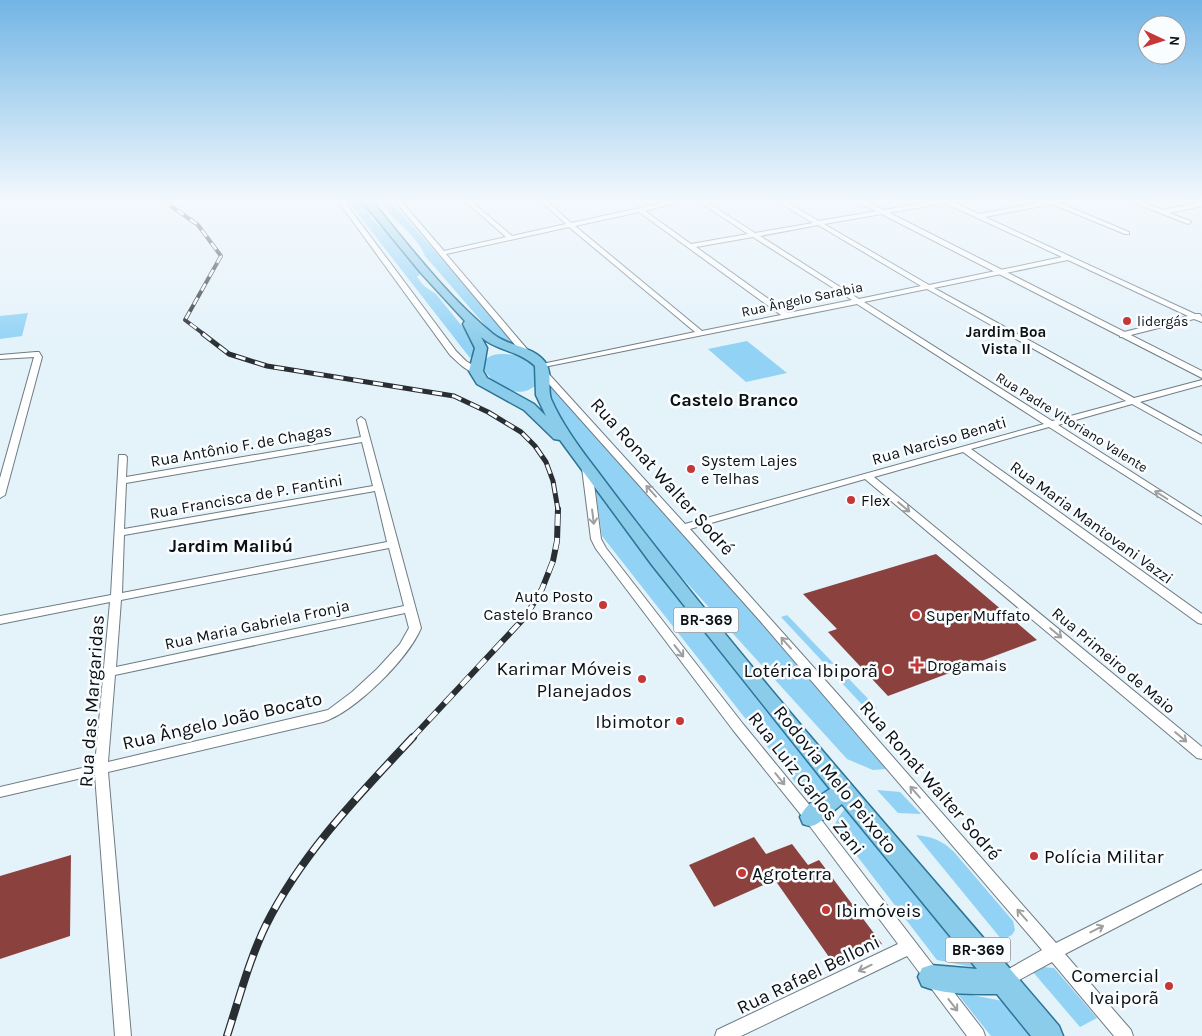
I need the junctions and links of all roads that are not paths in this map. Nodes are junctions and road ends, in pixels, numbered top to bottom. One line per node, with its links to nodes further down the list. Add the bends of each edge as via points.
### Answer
1 (377, 249): 26 (street, via 453,353)
2 (407, 249): 16 (main road)
3 (440, 249): 11 (street)
4 (460, 249): 11 (street)
5 (599, 249): 19 (street)
6 (695, 249): 17 (street)
7 (775, 249): 15 (street, Rua Padre Vitoriano Valente)
8 (863, 249): 14 (street)
9 (961, 249): 13 (street)
10 (1050, 249): 12 (street)
11 (443, 253): 22 (street)
12 (1068, 258): 13 (street, Rua Ângelo Sarabia); 18 (street)
13 (1004, 271): 14 (street, Rua Ângelo Sarabia); 20 (street)
14 (926, 286): 15 (street, Rua Ângelo Sarabia); 31 (street)
15 (854, 300): 17 (street, Rua Ângelo Sarabia); 33 (street, Rua Padre Vitoriano Valente)
16 (461, 310): 21 (main road, via 490,339); 24 (main road, via 481,348)
17 (786, 315): 19 (street, Rua Ângelo Sarabia)
18 (1200, 317): 20 (street)
19 (700, 333): 27 (street, Rua Ângelo Sarabia)
20 (1128, 333): 25 (street); 28 (street)
21 (516, 351): 22 (main road); 24 (main road, via 493,351)
22 (529, 356): 27 (main road)
23 (0, 357): 41 (street, via 36,354 38,357)
24 (479, 357): 26 (main road)
25 (1202, 367)
26 (476, 370): 30 (main road, Rodovia Melo Peixoto / BR-369, via 482,381)
27 (542, 374): 30 (main road, via 537,388 524,393); 36 (main road, Rodovia Melo Peixoto / BR-369, via 543,397); 46 (street, Rua Ronat Walter Sodré, one-way to 27)
28 (1202, 375)
29 (1202, 382): 31 (street, Rua Narciso Benati)
30 (501, 392): 36 (main road, Rodovia Melo Peixoto / BR-369, via 529,407)
31 (1132, 401): 33 (street, Rua Narciso Benati); 35 (street)
32 (361, 420): 34 (street)
33 (1050, 424): 37 (street, Rua Narciso Benati); 45 (street, Rua Padre Vitoriano Valente, one-way to 33)
34 (366, 439): 42 (street, Rua Antônio F. de Chagas); 43 (street)
35 (1202, 440)
36 (572, 448): 39 (main road, Rodovia Melo Peixoto / BR-369)
37 (965, 448): 40 (street, Rua Narciso Benati); 52 (street, Rua Maria Mantovani Vazzi)
38 (122, 457): 42 (street, Rua das Margaridas)
39 (587, 468): 56 (main road, Rodovia Melo Peixoto / BR-369, via 640,539); 58 (street, Rua Luiz Carlos Zani, one-way to 58, via 596,540 601,549)
40 (867, 476): 46 (street, Rua Narciso Benati); 54 (street, Rua Primeiro de Maio, one-way to 54)
41 (2, 478): 44 (street)
42 (121, 481): 47 (street, Rua das Margaridas)
43 (378, 488): 47 (street, Rua Francisca de P. Fantini); 48 (street)
44 (0, 495)
45 (1202, 521)
46 (684, 527): 61 (street, Rua Ronat Walter Sodré, one-way to 46)
47 (119, 533): 49 (street, Rua das Margaridas)
48 (392, 544): 49 (street); 50 (street)
49 (116, 596): 51 (street); 53 (street, Rua das Margaridas)
50 (410, 608): 53 (street, Rua Maria Gabriela Fronja); 55 (street, Rua Ângelo João Bocato, via 416,628 414,634 367,686 335,713)
51 (0, 620)
52 (1202, 620)
53 (110, 672): 55 (street, Rua das Margaridas)
54 (1202, 754)
55 (101, 768): 57 (street, Rua Ângelo João Bocato); 64 (street, Rua das Margaridas)
56 (844, 791): 58 (main road); 63 (main road, Rodovia Melo Peixoto / BR-369)
57 (0, 792)
58 (811, 817): 60 (street, Rua Luiz Carlos Zani)
59 (1200, 879): 61 (street, one-way to 59)
60 (909, 947): 62 (street, Rua Luiz Carlos Zani); 65 (street, Rua Rafael Belloni, one-way to 65)
61 (1054, 952): 63 (street); 68 (street, Rua Ronat Walter Sodré)
62 (931, 977): 63 (main road, via 972,982); 66 (street, Rua Luiz Carlos Zani, one-way to 66)
63 (1003, 980): 67 (main road, Rodovia Melo Peixoto / BR-369)
64 (123, 1036)
65 (724, 1036)
66 (977, 1036)
67 (1049, 1036)
68 (1126, 1036)

